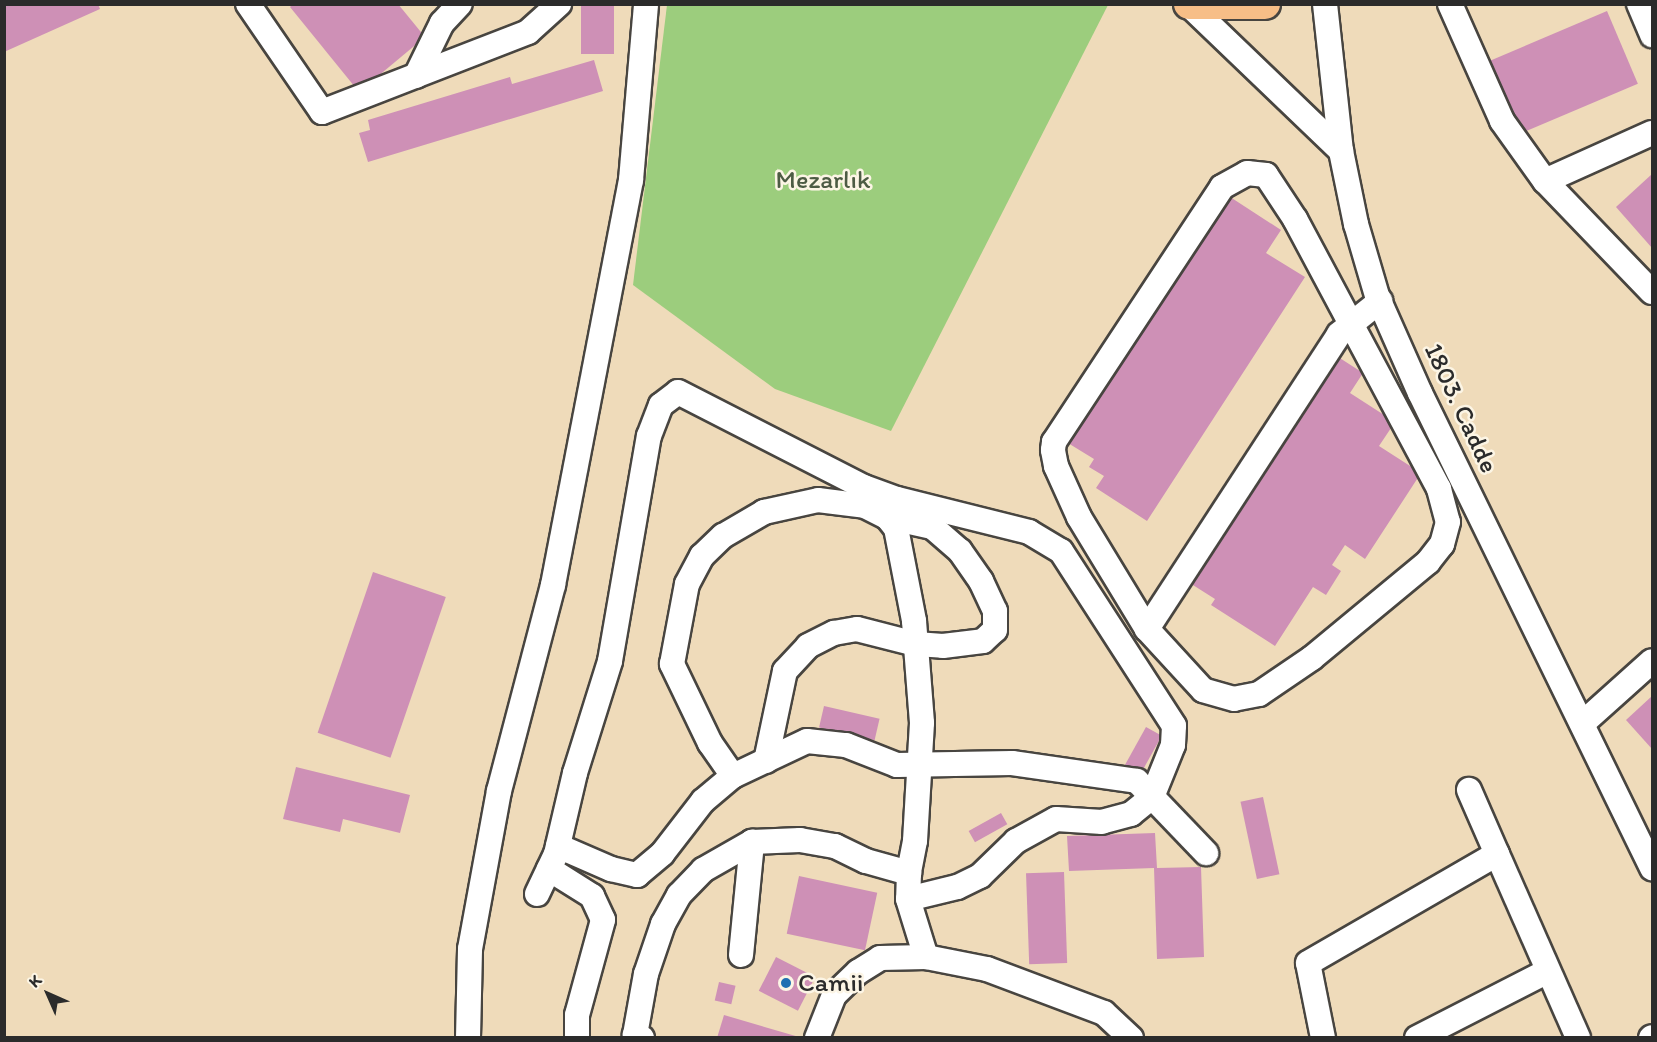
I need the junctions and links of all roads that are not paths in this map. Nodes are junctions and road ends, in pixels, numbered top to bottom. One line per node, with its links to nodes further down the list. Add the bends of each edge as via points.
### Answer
1 (248, 4): 11 (street, via 322,112)
2 (460, 4): 11 (street, via 442,22)
3 (559, 4): 11 (street, via 528,32)
4 (646, 4): 41 (street, via 631,180 553,585 499,791 471,949)
5 (1265, 4): 9 (main road)
6 (1325, 4): 13 (street, 1803. Cadde)
7 (1450, 4): 14 (street, via 1502,122)
8 (1639, 4): 10 (street)
9 (1189, 5): 13 (street)
10 (1653, 35)
11 (416, 76)
12 (1653, 133): 14 (street)
13 (1341, 151): 16 (street, 1803. Cadde, via 1356,224)
14 (1545, 181): 15 (street)
15 (1653, 292)
16 (1380, 301): 17 (street); 22 (street, 1803. Cadde, via 1420,393)
17 (1349, 322): 19 (street); 19 (street, via 1444,499 1448,522 1435,554 1312,658 1247,698 1222,697 1203,690); 19 (street, via 1296,219 1266,175 1247,173 1229,180 1054,442 1056,466 1079,516)
18 (892, 508): 20 (street); 20 (street, via 932,527 960,551 981,581 994,611 995,630 983,641 943,646); 25 (street, via 818,500 764,512 723,536 702,556 687,584 672,664 711,743); 27 (street, via 1029,532 1061,551 1174,726 1173,745); 29 (street, via 697,399 678,392 669,396 661,405 649,436 610,661 575,773)
19 (1147, 629)
20 (916, 644): 23 (street, via 857,629 834,633 808,646 785,671); 24 (street)
21 (1653, 661): 22 (street)
22 (1584, 722): 32 (street, 1803. Cadde)
23 (766, 761): 24 (street, via 807,741 846,745 897,765); 25 (street)
24 (922, 764): 27 (street, via 1012,763 1098,774 1137,782); 34 (street)
25 (733, 776): 29 (street, via 704,801 662,854 637,875 611,870)
26 (1469, 790): 31 (street)
27 (1152, 797): 30 (street); 36 (street, via 1131,814 1102,822 1056,819 1016,841 980,876 957,887)
28 (752, 842): 34 (street, via 800,840 835,846 866,861); 37 (street); 40 (street, via 703,870 679,895 663,924 646,974)
29 (558, 846): 33 (street)
30 (1206, 853)
31 (1497, 854): 39 (street); 45 (street, via 1308,963)
32 (1653, 868)
33 (549, 869): 35 (street); 42 (street, via 592,896 603,920 577,1015)
34 (909, 873): 36 (street)
35 (537, 894)
36 (908, 898): 38 (street)
37 (741, 955)
38 (926, 957): 43 (street, via 880,958 858,972 834,995); 44 (street, via 987,969 1104,1013)
39 (1548, 971): 46 (street); 47 (street)
40 (637, 1037)
41 (468, 1038)
42 (577, 1038)
43 (817, 1038)
44 (1131, 1038)
45 (1323, 1038)
46 (1417, 1038)
47 (1578, 1038)

